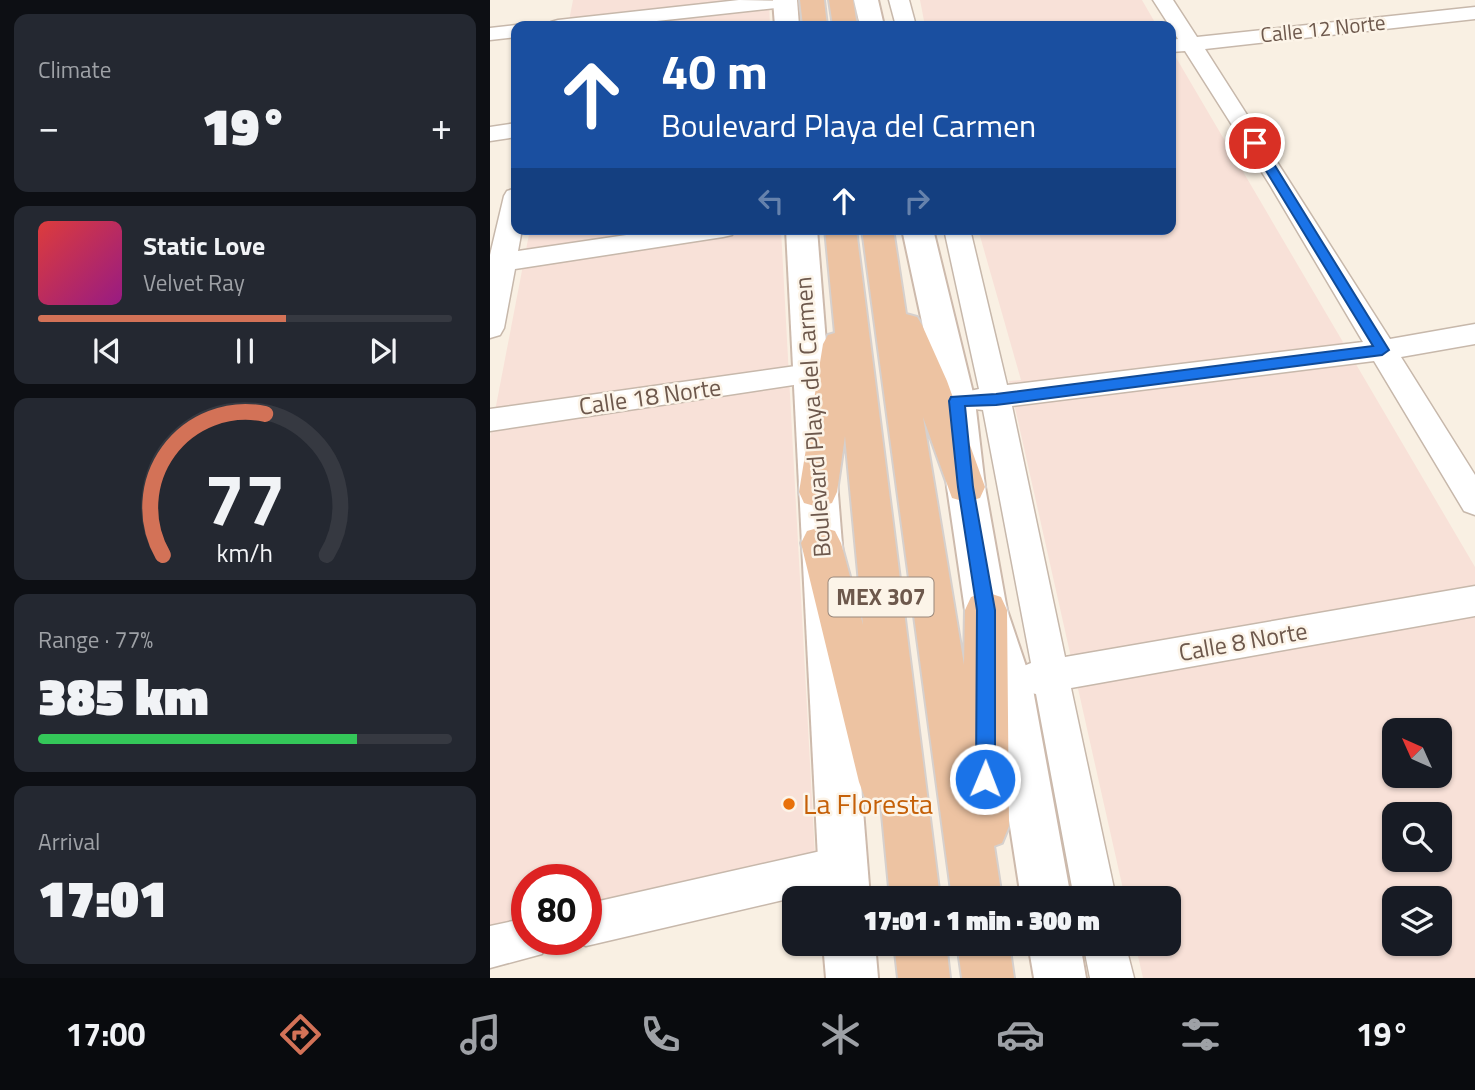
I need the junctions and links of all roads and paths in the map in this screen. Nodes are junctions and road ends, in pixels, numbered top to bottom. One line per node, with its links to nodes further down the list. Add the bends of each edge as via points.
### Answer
1 (785, 0): 6 (street); 7 (main road)
2 (866, 0): 8 (main road)
3 (899, 0): 9 (street)
4 (1163, 0): 10 (street)
5 (1475, 13): 13 (street, Calle 12 Norte)
6 (562, 21)
7 (787, 21)
8 (871, 21)
9 (905, 21)
10 (1171, 21)
11 (511, 32): 12 (street)
12 (490, 34)
13 (1181, 45): 28 (street)
14 (511, 131): 15 (street)
15 (490, 134)
16 (511, 213): 23 (street)
17 (684, 235): 23 (street)
18 (800, 235): 29 (main road, Boulevard Playa del Carmen)
19 (840, 235): 25 (highway, MEX 307)
20 (878, 235): 24 (highway, MEX 307)
21 (918, 235): 31 (main road)
22 (958, 235): 30 (street)
23 (496, 264): 26 (street)
24 (884, 275): 33 (highway, via 929,381); 44 (highway, MEX 307)
25 (847, 297): 34 (highway); 43 (highway, MEX 307)
26 (490, 328)
27 (1475, 334): 28 (street)
28 (1382, 350): 30 (street); 35 (street)
29 (810, 374): 32 (street, Calle 18 Norte); 34 (main road, Boulevard Playa del Carmen)
30 (996, 399): 31 (street); 39 (street)
31 (957, 401): 33 (main road)
32 (490, 420)
33 (965, 487): 38 (main road)
34 (818, 492): 36 (main road, Boulevard Playa del Carmen)
35 (1475, 502)
36 (821, 543): 41 (main road, Boulevard Playa del Carmen); 42 (highway)
37 (1475, 601): 39 (street, Calle 8 Norte)
38 (986, 610): 40 (main road); 45 (highway)
39 (1051, 675): 40 (street, Calle 8 Norte); 47 (street)
40 (1010, 684): 46 (main road)
41 (844, 882): 48 (street)
42 (910, 886)
43 (912, 886)
44 (975, 886)
45 (985, 886)
46 (1044, 886)
47 (1093, 886)
48 (602, 922)
49 (511, 942): 50 (street)
50 (490, 947)
51 (850, 956): 55 (main road)
52 (921, 956): 56 (highway)
53 (1056, 956): 57 (main road)
54 (1107, 956): 58 (street)
55 (852, 978)
56 (924, 978)
57 (1060, 978)
58 (1112, 978)

